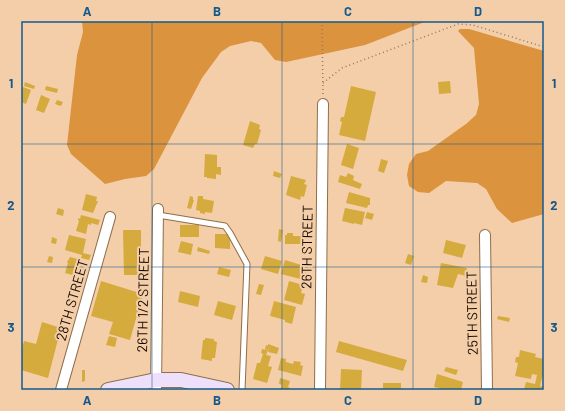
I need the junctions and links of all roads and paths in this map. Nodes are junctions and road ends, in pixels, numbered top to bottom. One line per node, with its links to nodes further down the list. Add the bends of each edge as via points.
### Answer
1 (322, 21): 3 (path)
2 (544, 47): 3 (path, via 473,25 458,24 342,68)
3 (323, 83): 4 (path)
4 (323, 104): 13 (street, 26TH STREET)
5 (158, 212): 8 (street, 26TH 1/2 STREET); 12 (lane, via 225,226 247,264)
6 (110, 217): 9 (street, 28TH STREET)
7 (485, 235): 14 (street, 25TH STREET)
8 (156, 385): 10 (main road); 11 (main road, via 181,380)
9 (61, 390)
10 (108, 390)
11 (227, 390)
12 (242, 390)
13 (320, 390)
14 (487, 390)

